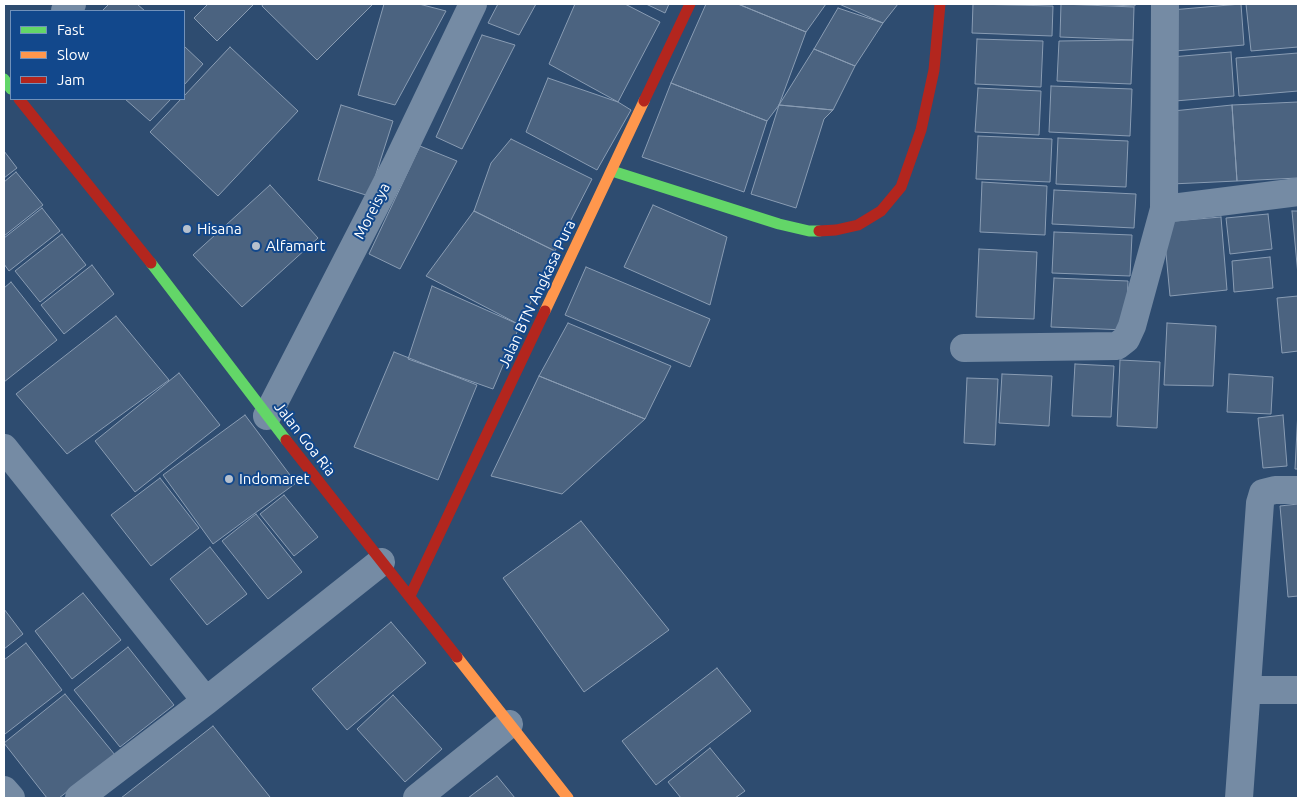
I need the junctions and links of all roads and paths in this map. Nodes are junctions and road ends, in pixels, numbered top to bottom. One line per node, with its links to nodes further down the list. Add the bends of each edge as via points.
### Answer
1 (473, 4): 10 (street, Moreisya, via 396,165)
2 (690, 4): 6 (street, Jalan BTN Angkasa Pura)
3 (940, 4): 6 (street, via 934,70 921,130 901,187 881,211 858,225 809,231)
4 (1165, 4): 8 (street)
5 (20, 100): 10 (street, Jalan Goa Ria, via 155,268)
6 (612, 172): 14 (street, Jalan BTN Angkasa Pura)
7 (1298, 192): 8 (street)
8 (1164, 209): 9 (street, via 1132,326 1126,339 1117,346)
9 (964, 348)
10 (267, 416): 13 (street, Jalan Goa Ria)
11 (4, 448): 17 (street)
12 (1298, 490): 15 (street, via 1263,493 1260,503)
13 (381, 562): 14 (street, Jalan Goa Ria); 17 (street)
14 (410, 596): 18 (street, Jalan Goa Ria)
15 (1247, 690): 16 (street); 24 (street)
16 (1298, 690)
17 (206, 701): 21 (street)
18 (510, 724): 22 (street); 23 (street, Jalan Goa Ria)
19 (4, 790): 20 (street)
20 (10, 798)
21 (78, 798)
22 (417, 798)
23 (568, 798)
24 (1239, 798)

